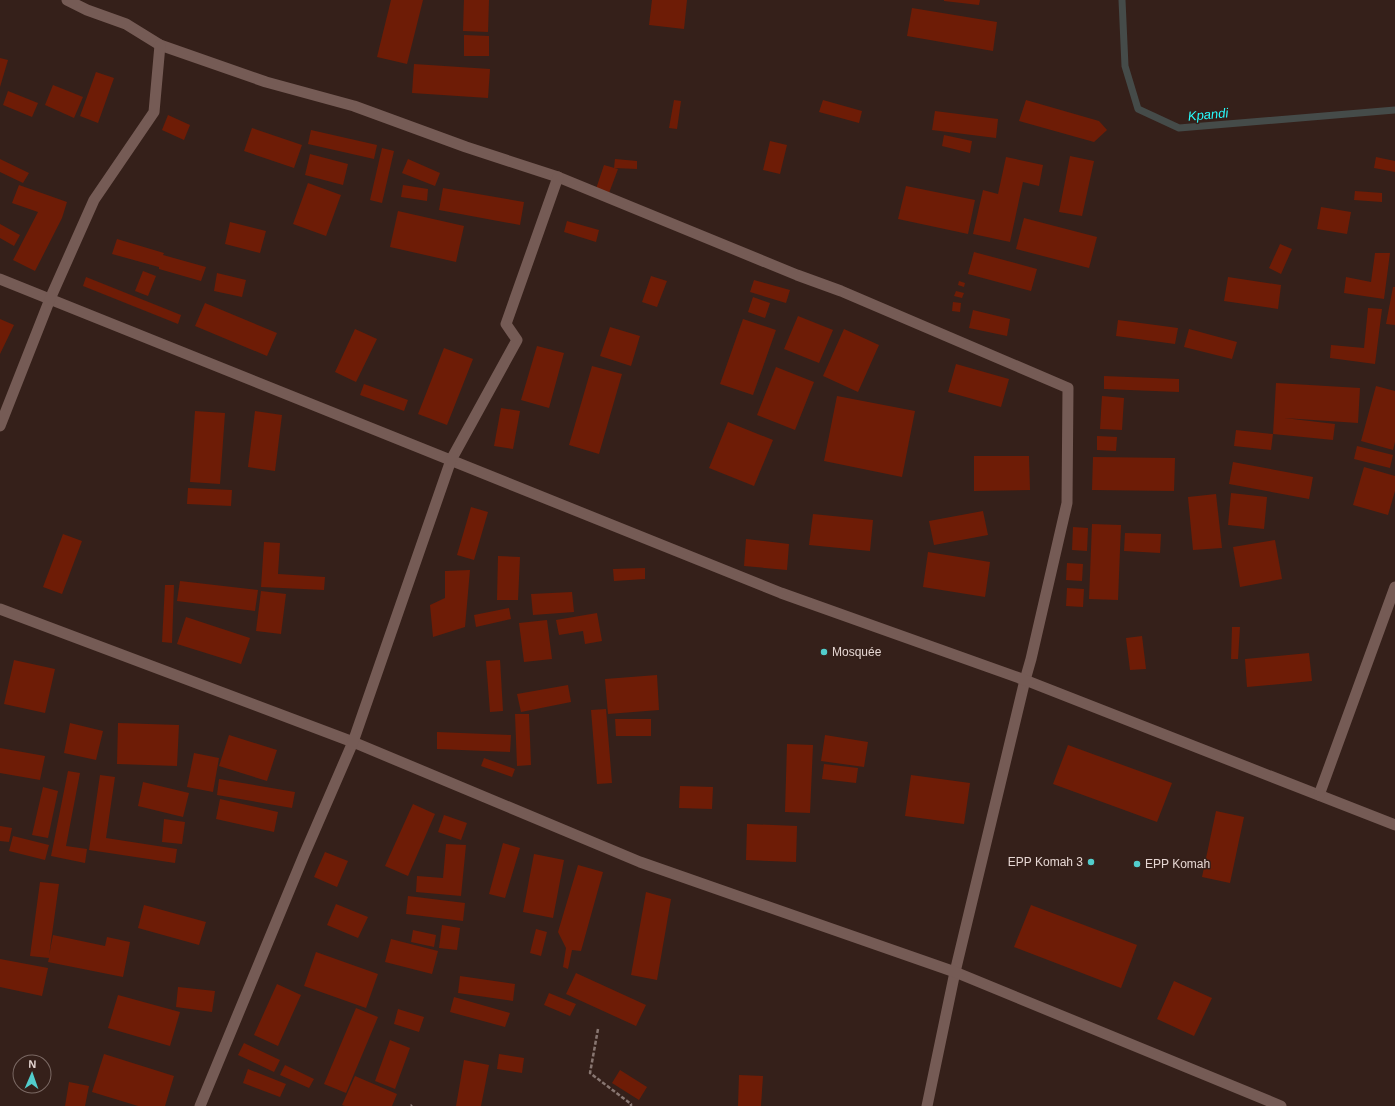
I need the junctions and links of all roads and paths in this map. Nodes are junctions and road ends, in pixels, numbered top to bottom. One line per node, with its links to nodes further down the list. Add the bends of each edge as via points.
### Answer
1 (67, 0): 2 (street, via 126,24)
2 (160, 45): 3 (street, via 266,82 354,106); 5 (street, via 154,112 94,200)
3 (558, 177): 7 (street, via 506,324 517,340); 10 (street, via 841,291 1068,388 1067,503)
4 (0, 279): 5 (street)
5 (50, 299): 6 (street); 7 (street)
6 (0, 426)
7 (451, 460): 10 (street, via 781,593); 11 (street)
8 (1395, 587): 12 (street)
9 (0, 609): 11 (street)
10 (1025, 680): 12 (street); 14 (street)
11 (353, 742): 14 (street, via 640,862); 16 (street)
12 (1319, 795): 13 (street)
13 (1395, 825)
14 (955, 972): 18 (street); 19 (street)
15 (598, 1029): 17 (path, via 590,1072)
16 (200, 1106)
17 (631, 1106)
18 (927, 1106)
19 (1281, 1106)

